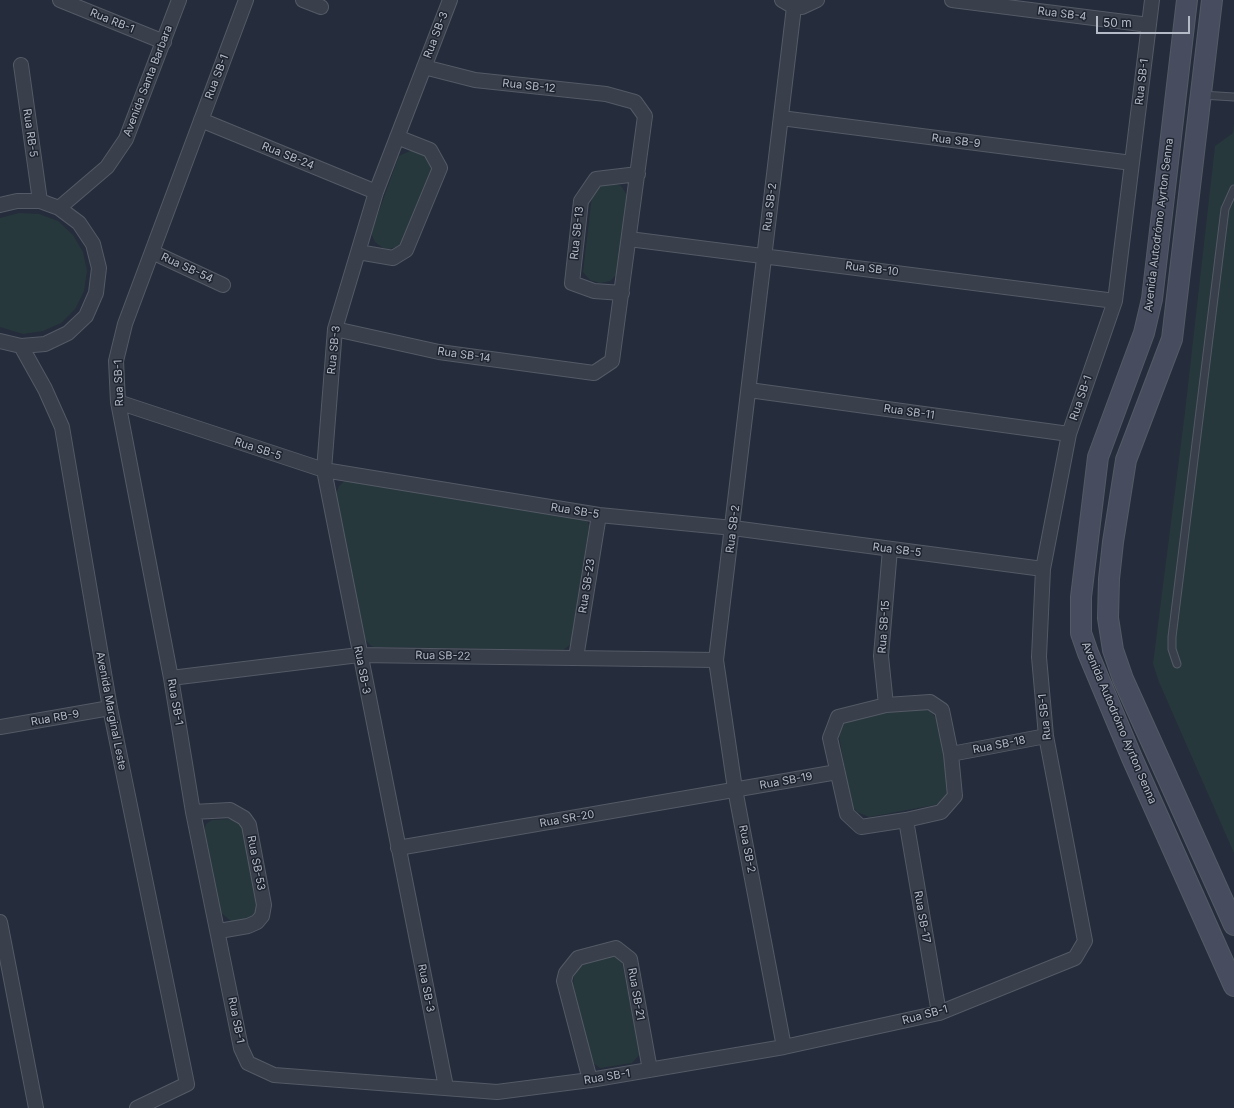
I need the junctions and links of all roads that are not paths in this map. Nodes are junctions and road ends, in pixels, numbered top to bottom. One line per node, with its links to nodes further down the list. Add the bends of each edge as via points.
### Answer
1 (60, 0): 15 (street, Rua RB-1)
2 (179, 0): 15 (street, Avenida Santa Barbara)
3 (246, 0): 21 (street, Rua SB-1)
4 (303, 0): 13 (street)
5 (450, 0): 17 (street, Rua SB-3)
6 (817, 0): 12 (street, via 802,7)
7 (952, 0): 11 (street, Rua SB-4)
8 (1152, 0): 14 (street, Rua SB-1)
9 (1187, 0): 63 (street, Avenida Autodrómo Ayrton Senna, via 1152,299 1144,333 1098,457 1081,597 1081,632 1129,751)
10 (1212, 0): 18 (street, Avenida Autodrómo Ayrton Senna)
11 (991, 2): 14 (street, Rua SB-4)
12 (788, 3): 20 (street, Rua SB-2)
13 (321, 7)
14 (1149, 25): 23 (street, Rua SB-1)
15 (164, 42): 29 (street, Avenida Santa Barbara, via 126,140 107,167)
16 (21, 64): 27 (street, Rua RB-5)
17 (424, 67): 22 (street, Rua SB-3); 24 (street, Rua SB-12, via 475,80 606,94 635,102 645,116)
18 (1202, 95): 19 (lane); 64 (street, Avenida Autodrómo Ayrton Senna, via 1172,339 1126,460 1112,549 1108,618 1113,650 1123,679)
19 (1234, 97)
20 (781, 118): 23 (street, Rua SB-9); 33 (street, Rua SB-2)
21 (201, 120): 26 (street, Rua SB-24); 31 (street, Rua SB-1)
22 (397, 137): 26 (street, Rua SB-3); 32 (street, via 430,150 440,168 406,250 393,258)
23 (1132, 164): 36 (street, Rua SB-1)
24 (638, 174): 30 (street); 35 (street, Rua SB-13, via 596,179 581,201 572,283 594,291)
25 (1234, 189): 51 (lane, via 1225,210 1172,637 1172,649)
26 (376, 192): 32 (street, Rua SB-3)
27 (40, 202): 28 (street, via 17,201); 29 (street)
28 (0, 205)
29 (59, 208): 39 (street, via 79,223 93,244 99,268 96,293 86,316 68,333 46,344)
30 (629, 239): 33 (street, Rua SB-10); 35 (street)
31 (152, 252): 34 (street, Rua SB-54); 41 (street, Rua SB-1, via 125,324 116,360)
32 (358, 252): 37 (street, Rua SB-3)
33 (765, 256): 36 (street, Rua SB-10); 40 (street, Rua SB-2)
34 (223, 285)
35 (622, 293): 37 (street, Rua SB-14, via 612,362 594,373 439,352)
36 (1115, 301): 42 (street, Rua SB-1)
37 (335, 329): 43 (street, Rua SB-3)
38 (0, 341): 39 (street)
39 (21, 346): 54 (street, Avenida Marginal Leste, via 45,389 62,428)
40 (749, 390): 42 (street, Rua SB-11); 45 (street, Rua SB-2)
41 (118, 402): 43 (street, Rua SB-5); 52 (street, Rua SB-1)
42 (1069, 434): 47 (street, Rua SB-1)
43 (324, 470): 44 (street, Rua SB-5); 48 (street, Rua SB-3)
44 (599, 515): 45 (street, Rua SB-5); 49 (street, Rua SB-23)
45 (733, 528): 46 (street, Rua SB-5); 50 (street, Rua SB-2)
46 (890, 549): 47 (street, Rua SB-5); 53 (street, Rua SB-15, via 881,656)
47 (1043, 569): 56 (street, Rua SB-1, via 1039,657)
48 (360, 655): 49 (street, Rua SB-22); 52 (street, Rua SB-22); 62 (street, Rua SB-3)
49 (576, 658): 50 (street, Rua SB-22)
50 (716, 660): 59 (street, Rua SB-2)
51 (1177, 664)
52 (171, 678): 60 (street, Rua SB-1)
53 (886, 705): 57 (street, via 930,702 942,710); 58 (street, via 838,717 830,738)
54 (110, 708): 55 (street, Rua RB-9); 74 (street, Avenida Marginal Leste, via 187,1084)
55 (0, 727)
56 (1046, 736): 57 (street, Rua SB-18); 68 (street, Rua SB-1, via 1085,941 1075,958)
57 (951, 754): 61 (street, via 955,796 941,812)
58 (837, 772): 59 (street, Rua SB-19); 61 (street, via 848,814 861,827)
59 (736, 789): 62 (street, Rua SR-20); 69 (street, Rua SB-2)
60 (193, 812): 66 (street, Rua SB-1); 66 (street, Rua SB-53, via 230,810 249,824 264,905 262,916 248,926)
61 (906, 820): 68 (street, Rua SB-17)
62 (398, 848): 72 (street, Rua SB-3)
63 (1203, 916): 64 (street); 67 (street, Avenida Autodrómo Ayrton Senna)
64 (1230, 916)
65 (0, 922): 73 (street)
66 (219, 931): 72 (street, Rua SB-1, via 241,1048 248,1063 274,1075)
67 (1234, 986)
68 (939, 1013): 69 (street, Rua SB-1)
69 (784, 1047): 70 (street, Rua SB-1)
70 (650, 1070): 71 (street, Rua SB-1); 71 (street, Rua SB-21, via 630,959 616,948 578,958 566,973 564,981)
71 (590, 1080): 72 (street, Rua SB-1, via 497,1092)
72 (446, 1087)
73 (36, 1108)
74 (138, 1108)

